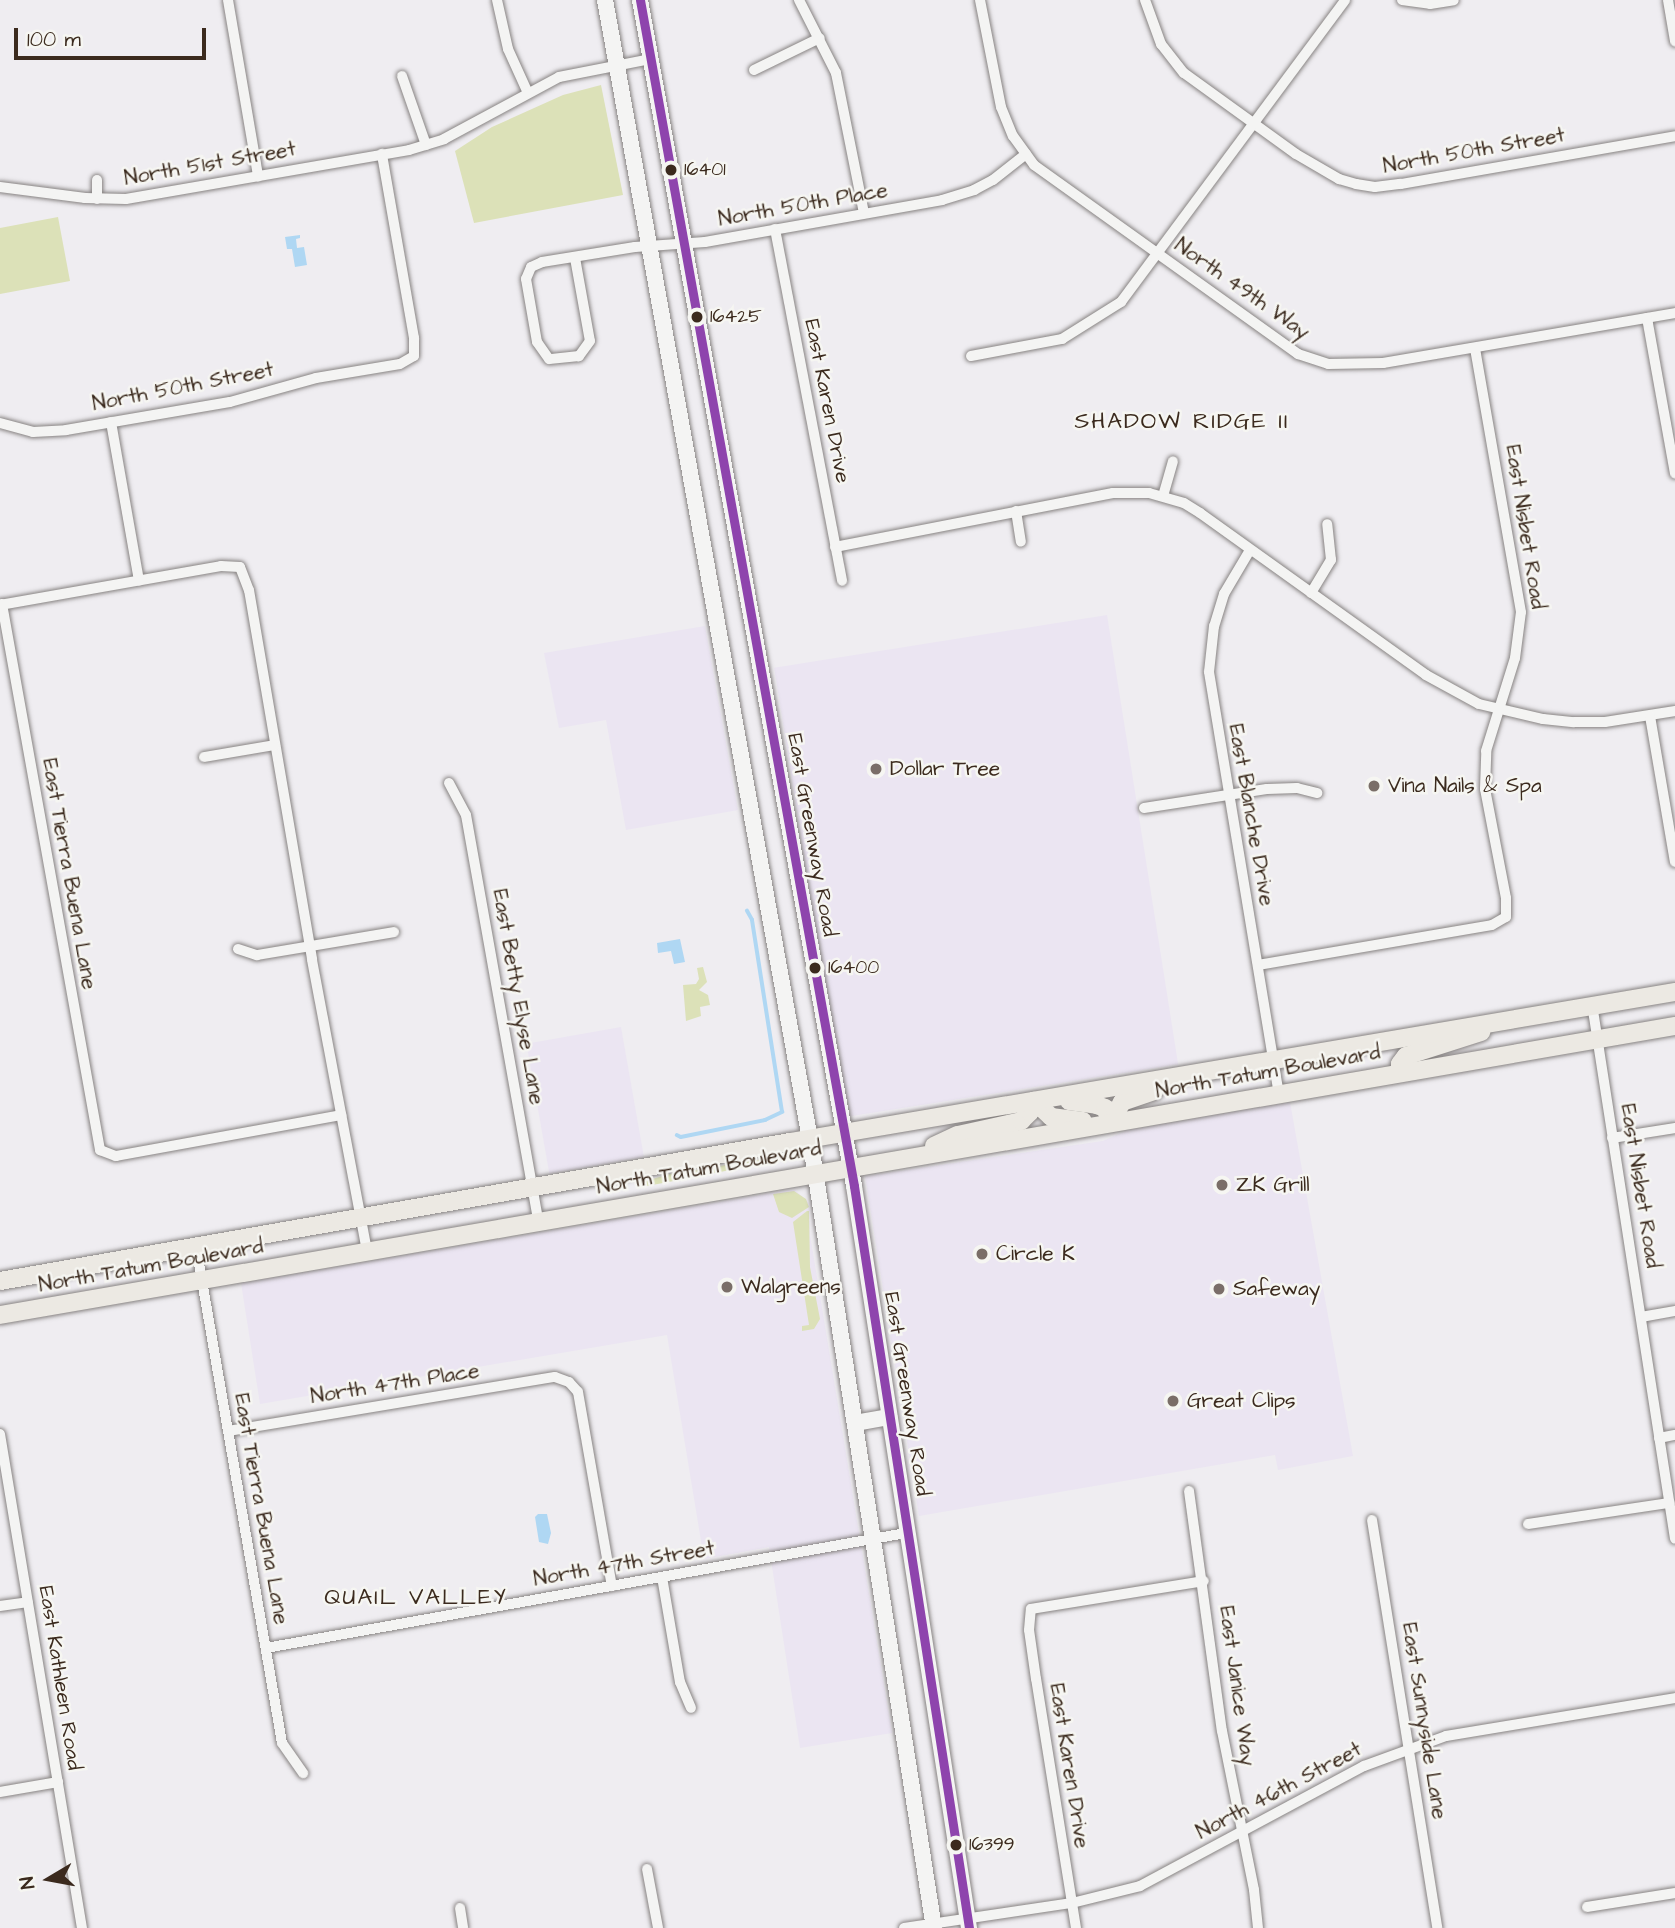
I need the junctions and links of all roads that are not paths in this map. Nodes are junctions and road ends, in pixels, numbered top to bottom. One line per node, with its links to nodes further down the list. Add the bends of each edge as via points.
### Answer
1 (228, 0): 24 (street)
2 (497, 0): 18 (street, via 508,48)
3 (606, 0): 15 (main road)
4 (640, 0): 14 (main road, East Greenway Road)
5 (799, 0): 12 (street)
6 (980, 0): 23 (street, via 1001,107)
7 (1145, 0): 19 (street, via 1169,57 1184,73)
8 (1345, 0): 19 (street)
9 (1402, 0): 10 (street, via 1430,4)
10 (1454, 0)
11 (1668, 0): 13 (street)
12 (820, 38): 16 (street); 28 (street, via 836,73)
13 (1675, 41)
14 (651, 59): 15 (street, North 51st Street); 30 (main road, East Greenway Road)
15 (617, 65): 18 (street, North 51st Street, via 559,78); 31 (main road)
16 (754, 70)
17 (402, 76): 21 (street)
18 (527, 93): 21 (street, North 51st Street, via 469,127)
19 (1255, 123): 20 (street, North 50th Street, via 1330,174 1375,187); 32 (street)
20 (1675, 136)
21 (426, 145): 22 (street, North 51st Street)
22 (382, 154): 24 (street, North 51st Street); 38 (street, North 50th Street, via 414,356 400,364 316,378 230,402)
23 (1026, 154): 28 (street, North 50th Place, via 974,190); 32 (street, North 49th Way, via 1050,177)
24 (258, 176): 27 (street, North 51st Street, via 126,199)
25 (97, 180): 27 (street)
26 (0, 187): 27 (street, North 51st Street)
27 (96, 199)
28 (864, 214): 29 (street, North 50th Place)
29 (775, 229): 30 (street, North 50th Place); 46 (street, East Karen Drive)
30 (684, 244): 31 (street, North 50th Place); 78 (main road, East Greenway Road)
31 (649, 247): 33 (street, North 50th Place); 80 (main road)
32 (1159, 255): 36 (street, North 49th Way, via 1297,354 1328,364 1383,363); 37 (street, via 1122,302 1091,324 1062,339)
33 (575, 258): 33 (street, North 50th Place, via 531,267 526,279 537,342 549,359 579,356 590,341)
34 (1675, 313): 35 (street, North 49th Way)
35 (1647, 318): 36 (street, North 49th Way); 41 (street)
36 (1475, 348): 52 (street, East Nisbet Road, via 1521,612 1515,658)
37 (971, 356)
38 (111, 422): 39 (street, North 50th Street, via 48,432); 48 (street)
39 (0, 423)
40 (1173, 461): 42 (street)
41 (1675, 474)
42 (1163, 496): 43 (street, via 1113,493); 47 (street, via 1184,503)
43 (1016, 511): 45 (street); 46 (street)
44 (1327, 524): 50 (street, via 1331,560)
45 (1021, 542)
46 (835, 547): 49 (street, East Karen Drive)
47 (1250, 550): 50 (street); 59 (street, East Blanche Drive, via 1224,594 1210,649 1212,703)
48 (139, 581): 51 (street); 55 (street, via 221,566 240,567 249,590)
49 (842, 581)
50 (1311, 593): 52 (street, via 1426,675 1479,704)
51 (1, 604): 75 (street, East Tierra Buena Lane, via 100,1150 116,1156)
52 (1498, 709): 54 (street, via 1574,722); 65 (street, East Nisbet Road, via 1486,751 1485,789 1506,917 1492,925)
53 (1675, 711): 54 (street)
54 (1650, 716): 61 (street)
55 (275, 745): 56 (street); 63 (street)
56 (204, 757)
57 (449, 783): 84 (street, East Betty Elyse Lane, via 466,815)
58 (1317, 793): 59 (street, via 1297,788)
59 (1228, 794): 60 (street); 65 (street, East Blanche Drive)
60 (1144, 808)
61 (1675, 862)
62 (394, 932): 63 (street)
63 (310, 947): 64 (street, via 257,955); 75 (street)
64 (239, 949)
65 (1258, 965): 71 (street, East Blanche Drive)
66 (1675, 992): 67 (main road, North Tatum Boulevard)
67 (1592, 1004): 68 (main road, North Tatum Boulevard); 70 (street, East Nisbet Road)
68 (1502, 1020): 71 (main road, North Tatum Boulevard); 72 (main road, via 1474,1036 1406,1056)
69 (1675, 1026): 70 (main road, North Tatum Boulevard)
70 (1597, 1039): 72 (main road, North Tatum Boulevard); 79 (street, East Nisbet Road)
71 (1274, 1059): 73 (street, East Blanche Drive); 74 (main road, North Tatum Boulevard); 76 (main road, via 1246,1076 1131,1097 1116,1108)
72 (1400, 1073): 73 (main road, North Tatum Boulevard)
73 (1279, 1093): 76 (main road, North Tatum Boulevard)
74 (1034, 1101): 76 (main road, via 1083,1101 1105,1108); 78 (main road, North Tatum Boulevard); 81 (main road, via 1021,1122 958,1135)
75 (341, 1115): 85 (street)
76 (1111, 1122): 81 (main road, North Tatum Boulevard)
77 (1675, 1128): 79 (street)
78 (845, 1134): 80 (main road, North Tatum Boulevard); 82 (main road, East Greenway Road)
79 (1612, 1138): 93 (street, East Nisbet Road)
80 (810, 1139): 83 (main road); 84 (main road, North Tatum Boulevard)
81 (912, 1156): 82 (main road, North Tatum Boulevard)
82 (850, 1167): 83 (main road, North Tatum Boulevard); 94 (main road, East Greenway Road)
83 (816, 1172): 86 (main road, North Tatum Boulevard); 95 (main road)
84 (532, 1187): 85 (main road, North Tatum Boulevard); 86 (street, East Betty Elyse Lane)
85 (359, 1217): 87 (main road, North Tatum Boulevard); 88 (street)
86 (538, 1221): 88 (main road, North Tatum Boulevard)
87 (195, 1246): 89 (main road, North Tatum Boulevard); 90 (street, East Tierra Buena Lane)
88 (367, 1252): 90 (main road, North Tatum Boulevard)
89 (0, 1281)
90 (202, 1281): 92 (main road, North Tatum Boulevard); 96 (street, East Tierra Buena Lane)
91 (1675, 1311): 93 (street)
92 (0, 1315)
93 (1641, 1317): 99 (street, East Nisbet Road)
94 (889, 1417): 95 (main road); 104 (main road, East Greenway Road)
95 (855, 1423): 105 (main road)
96 (228, 1431): 109 (street, North 47th Place, via 555,1377 569,1382 578,1392); 112 (street, East Tierra Buena Lane)
97 (0, 1434): 110 (street, East Kathleen Road)
98 (1675, 1435): 99 (street)
99 (1659, 1438): 101 (street, East Nisbet Road)
100 (1189, 1491): 108 (street, East Janice Way)
101 (1669, 1503): 103 (street); 106 (street, East Nisbet Road)
102 (1372, 1520): 115 (street, East Sunnyside Lane)
103 (1528, 1524)
104 (906, 1532): 105 (street, North 47th Street); 125 (main road, East Greenway Road)
105 (873, 1539): 107 (street, North 47th Street); 126 (main road)
106 (1675, 1539)
107 (662, 1577): 109 (street, North 47th Street); 114 (street, via 680,1682)
108 (1204, 1581): 119 (street, East Janice Way, via 1222,1731); 122 (street, East Karen Drive, via 1031,1609 1029,1630)
109 (612, 1586): 112 (street, North 47th Street)
110 (28, 1602): 111 (street); 117 (street, East Kathleen Road)
111 (0, 1606)
112 (266, 1648): 116 (street, East Tierra Buena Lane, via 282,1743)
113 (1675, 1698): 115 (street, North 46th Street, via 1484,1727)
114 (691, 1708)
115 (1409, 1747): 119 (street, North 46th Street, via 1364,1766); 133 (street, East Sunnyside Lane)
116 (303, 1773)
117 (58, 1782): 118 (street); 127 (street, East Kathleen Road)
118 (0, 1792)
119 (1242, 1833): 122 (street, North 46th Street, via 1140,1886); 132 (street, East Janice Way)
120 (647, 1869): 129 (street)
121 (1675, 1893): 123 (street)
122 (1072, 1903): 125 (street, North 46th Street); 131 (street, East Karen Drive)
123 (1587, 1907)
124 (460, 1908): 128 (street)
125 (968, 1923): 126 (street, North 46th Street)
126 (934, 1926): 130 (street, North 46th Street)
127 (82, 1928)
128 (463, 1928)
129 (658, 1928)
130 (904, 1928)
131 (1076, 1928)
132 (1258, 1928)
133 (1437, 1928)

